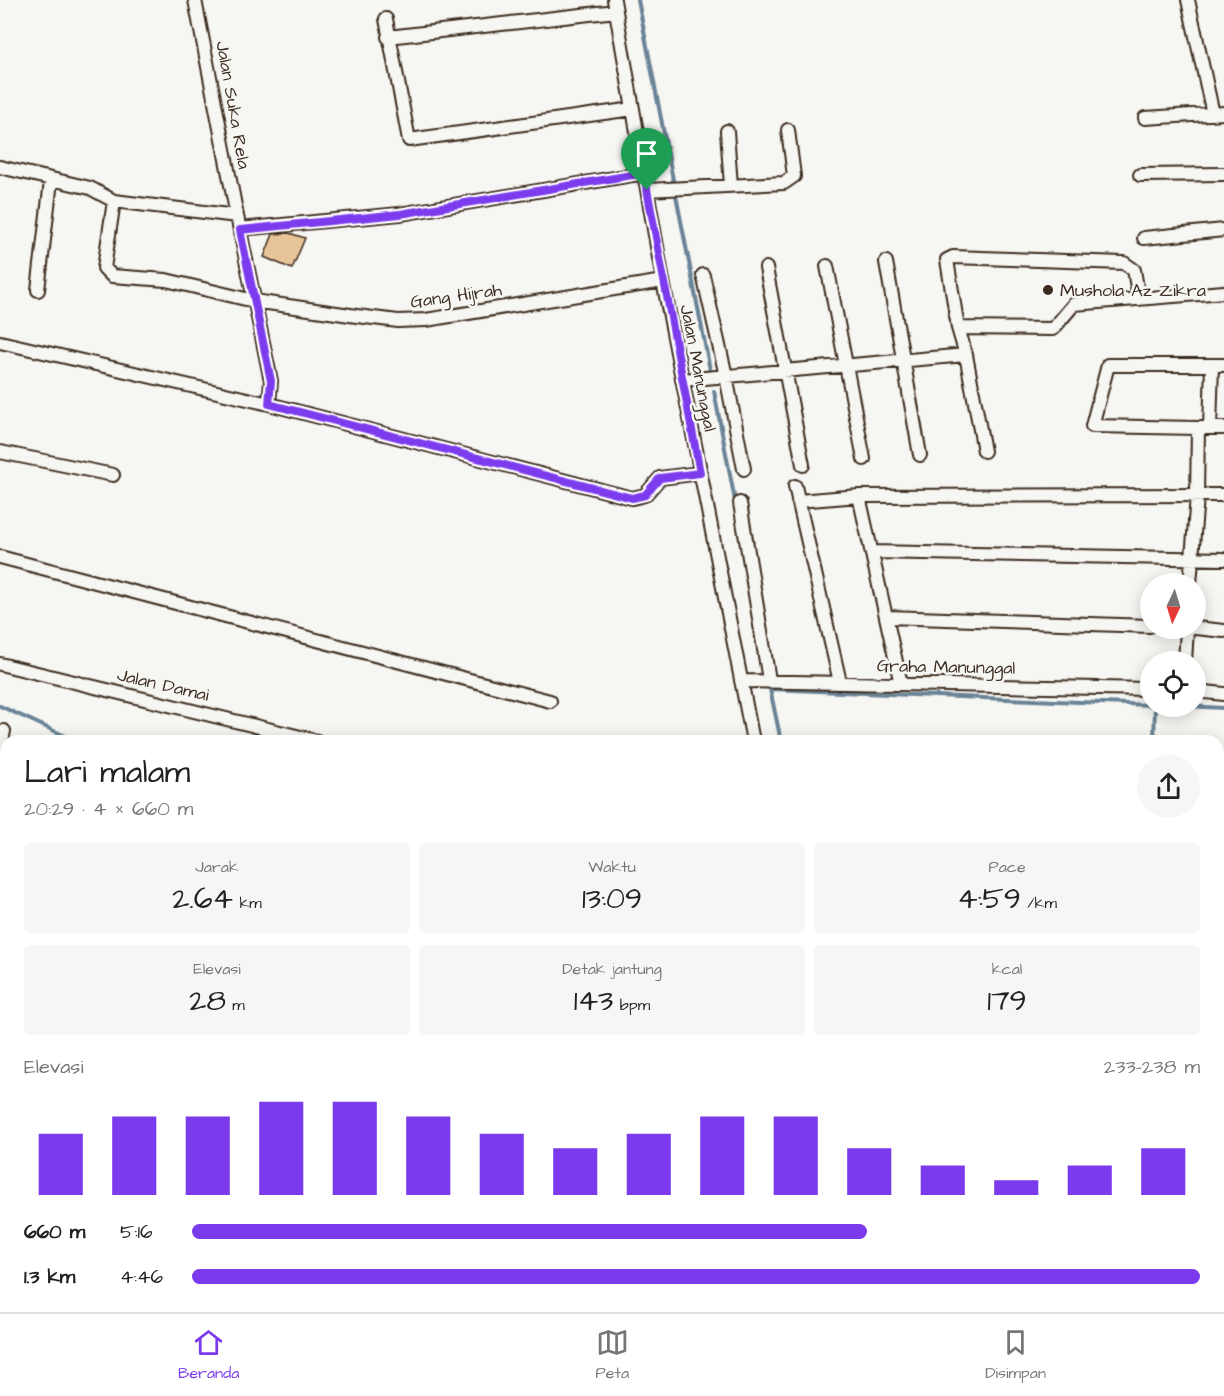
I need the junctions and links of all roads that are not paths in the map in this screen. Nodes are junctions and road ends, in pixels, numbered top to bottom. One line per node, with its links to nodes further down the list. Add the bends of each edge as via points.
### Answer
1 (195, 0): 19 (street, Jalan Suka Rela)
2 (1188, 0): 7 (street)
3 (615, 5): 5 (street); 6 (street, Jalan Manunggal)
4 (386, 19): 5 (street)
5 (388, 37): 6 (street, via 409,140)
6 (633, 109): 12 (street, Jalan Manunggal)
7 (1219, 114): 8 (street)
8 (1144, 118)
9 (788, 130): 16 (street, via 794,176 784,183)
10 (727, 131): 16 (street)
11 (0, 168): 15 (street)
12 (644, 173): 17 (street, Jalan Manunggal); 20 (street, via 400,214)
13 (1224, 174): 14 (street)
14 (1140, 175)
15 (51, 181): 18 (street, via 90,188); 28 (street)
16 (731, 186): 17 (street)
17 (647, 190): 27 (street, Jalan Manunggal)
18 (114, 201): 19 (street); 31 (street, Gang Hijrah, via 104,268 112,276 166,280)
19 (237, 216): 20 (street, Jalan Suka Rela)
20 (240, 230): 31 (street)
21 (1224, 230): 22 (street)
22 (1144, 238)
23 (886, 262): 35 (street)
24 (827, 266): 37 (street)
25 (765, 268): 38 (street)
26 (703, 275): 39 (street)
27 (663, 281): 31 (street, Gang Hijrah, via 426,320 398,321); 40 (street, Jalan Manunggal)
28 (38, 290)
29 (1224, 292): 30 (street)
30 (1139, 299): 32 (street, via 1074,304 1053,329); 32 (street, via 1134,270 1124,263 953,256 947,260 946,271)
31 (254, 301): 41 (street, via 271,381)
32 (958, 328): 34 (street)
33 (0, 342): 41 (street)
34 (966, 355): 35 (street); 44 (street)
35 (906, 360): 37 (street); 46 (street)
36 (1218, 365): 42 (street); 42 (street, via 1108,364 1092,426)
37 (846, 366): 38 (street); 47 (street)
38 (785, 371): 39 (street); 48 (street)
39 (724, 376): 40 (street); 49 (street)
40 (682, 380): 50 (street, Jalan Manunggal)
41 (269, 404): 50 (street, via 632,498 645,495 660,478)
42 (1204, 428): 43 (street); 55 (street)
43 (1224, 428)
44 (984, 451)
45 (0, 452): 51 (street)
46 (920, 455)
47 (864, 459)
48 (803, 465)
49 (744, 469)
50 (700, 473): 69 (street, Jalan Manunggal)
51 (113, 475)
52 (795, 486): 56 (street)
53 (1224, 495): 55 (street)
54 (859, 496): 55 (street); 56 (street); 58 (street)
55 (1197, 496): 61 (street)
56 (798, 501): 70 (street)
57 (740, 503): 68 (street)
58 (872, 552): 61 (street); 63 (street)
59 (0, 557): 75 (street)
60 (1224, 559): 61 (street)
61 (1192, 560): 62 (street)
62 (1191, 573)
63 (888, 617): 64 (street); 71 (street)
64 (1140, 626)
65 (1206, 629): 66 (street)
66 (1224, 631)
67 (0, 664): 78 (street, Jalan Damai)
68 (769, 680): 69 (street, Graha Manunggal); 70 (street, Graha Manunggal)
69 (742, 681): 79 (street, Jalan Manunggal)
70 (840, 682): 71 (street, Graha Manunggal)
71 (901, 684): 72 (street, Graha Manunggal)
72 (1140, 689)
73 (1206, 692): 74 (street)
74 (1224, 694)
75 (550, 701)
76 (4, 730): 77 (street)
77 (3, 735)
78 (292, 735)
79 (752, 735)

